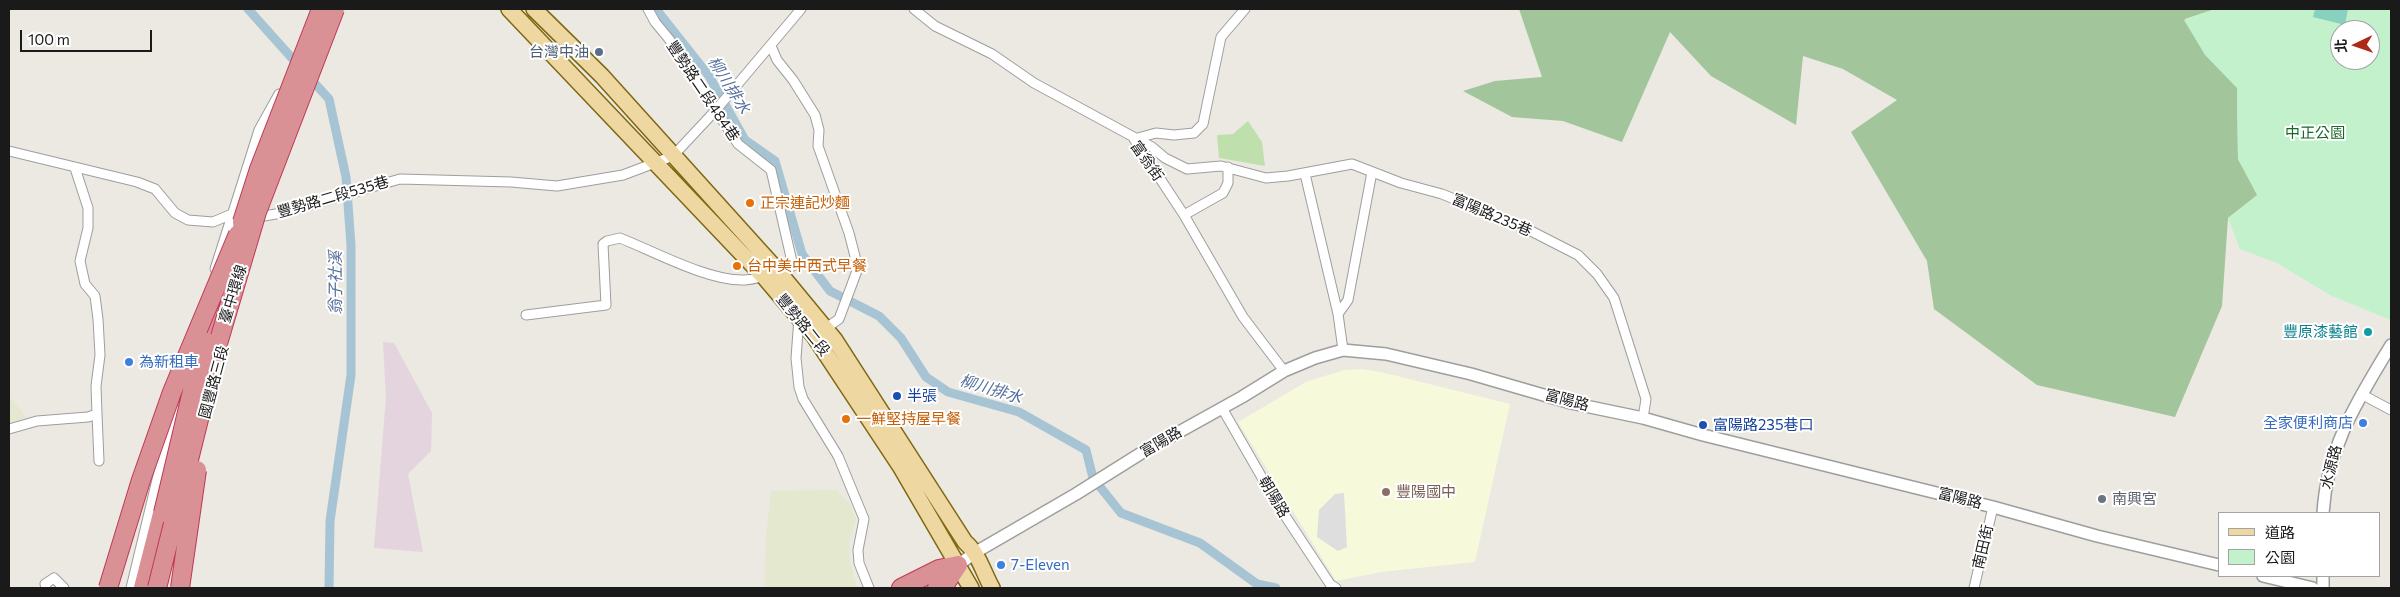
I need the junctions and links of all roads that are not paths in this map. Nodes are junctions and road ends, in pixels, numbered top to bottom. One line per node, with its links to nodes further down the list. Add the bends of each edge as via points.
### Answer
1 (312, 9): 11 (street, 國豐路三段)
2 (321, 9): 23 (highway, 臺中環線, bridge, via 259,169)
3 (336, 9): 21 (street, 國豐路三段, bridge, via 309,83); 30 (highway, 臺中環線, bridge, via 257,212)
4 (509, 9): 16 (main road, 豐勢路二段)
5 (534, 9): 15 (main road, 豐勢路二段, via 602,76)
6 (648, 9): 12 (street, 豐勢路二段484巷)
7 (801, 9): 10 (street)
8 (914, 9): 13 (street, 富翁街, via 935,26 992,54 1034,83)
9 (1245, 9): 13 (street, via 1220,37 1203,124 1194,133 1156,133)
10 (771, 46): 12 (street); 28 (street, via 815,115 819,130 818,146 858,268 839,318)
11 (276, 102): 21 (street, 國豐路三段, via 273,130); 21 (street, 國豐路三段, via 259,130)
12 (718, 108): 15 (street); 24 (street, 豐勢路二段484巷, via 738,144 771,170 793,266)
13 (1134, 139): 17 (street, 富陽路235巷, via 1187,169); 22 (street, 富翁街)
14 (9, 151): 18 (street, 豐勢路二段535巷)
15 (673, 156): 16 (street, 豐勢路二段535巷); 24 (main road, 豐勢路二段)
16 (657, 163): 21 (street, 豐勢路二段535巷, via 623,175 557,186 407,178 282,213); 24 (main road, 豐勢路二段)
17 (1228, 167): 20 (street, 富陽路235巷, via 1266,178); 22 (street, via 1228,183 1223,193)
18 (75, 168): 21 (street, 豐勢路二段535巷, via 155,188 175,214 188,220 214,222); 36 (street, via 88,208 88,228 80,261 84,284 95,296 98,319)
19 (1372, 172): 20 (street, 富陽路235巷, via 1352,164); 25 (street, via 1348,300); 37 (street, 富陽路235巷, via 1442,194 1529,230 1578,255 1614,298 1646,399)
20 (1305, 174): 25 (street)
21 (244, 215): 50 (street, 國豐路三段, via 184,369); 51 (highway, via 189,396); 52 (street, 國豐路三段)
22 (1184, 215): 32 (street, 富翁街, via 1243,317)
23 (238, 234): 49 (highway, bridge, via 172,392); 51 (highway, 臺中環線, bridge, via 192,391)
24 (771, 274): 26 (street, via 742,280 705,273 620,238 608,240 602,244 606,306); 27 (main road, 豐勢路二段); 28 (main road, 豐勢路二段)
25 (1338, 314): 31 (street)
26 (526, 315)
27 (799, 318): 28 (main road, 豐勢路二段); 54 (street, via 796,358 799,387 803,399 831,442 864,519 858,550 859,563)
28 (820, 332): 42 (main road, 豐勢路二段, via 965,542); 43 (main road, 豐勢路二段)
29 (2391, 345): 33 (street, 水源路)
30 (217, 347): 52 (highway, 臺中環線, bridge); 53 (highway, bridge)
31 (1343, 350): 32 (street, 富陽路); 37 (street, 富陽路, via 1386,354 1571,403)
32 (1284, 371): 34 (street, 富陽路)
33 (2361, 394): 35 (street); 41 (street, 水源路, via 2338,440 2324,488)
34 (1222, 408): 42 (street, 富陽路); 46 (street, 朝陽路, via 1276,502)
35 (2391, 410)
36 (97, 414): 38 (street, via 37,421); 39 (street)
37 (1643, 418): 40 (street, 富陽路)
38 (9, 429)
39 (99, 461)
40 (1993, 507): 44 (street, 富陽路); 59 (street, 南田街)
41 (2323, 512)
42 (976, 552): 43 (street, 富陽路); 58 (main road, 豐勢路二段)
43 (958, 565): 55 (highway, via 939,569); 56 (highway, via 946,583); 57 (main road, 豐勢路二段)
44 (2218, 565)
45 (2266, 577): 60 (street)
46 (1333, 586)
47 (46, 588): 48 (street, via 45,584 54,578)
48 (64, 588)
49 (108, 588)
50 (131, 588)
51 (144, 588)
52 (158, 588)
53 (180, 588)
54 (869, 588)
55 (901, 588)
56 (937, 588)
57 (971, 588)
58 (992, 588)
59 (1974, 588)
60 (2312, 588)

